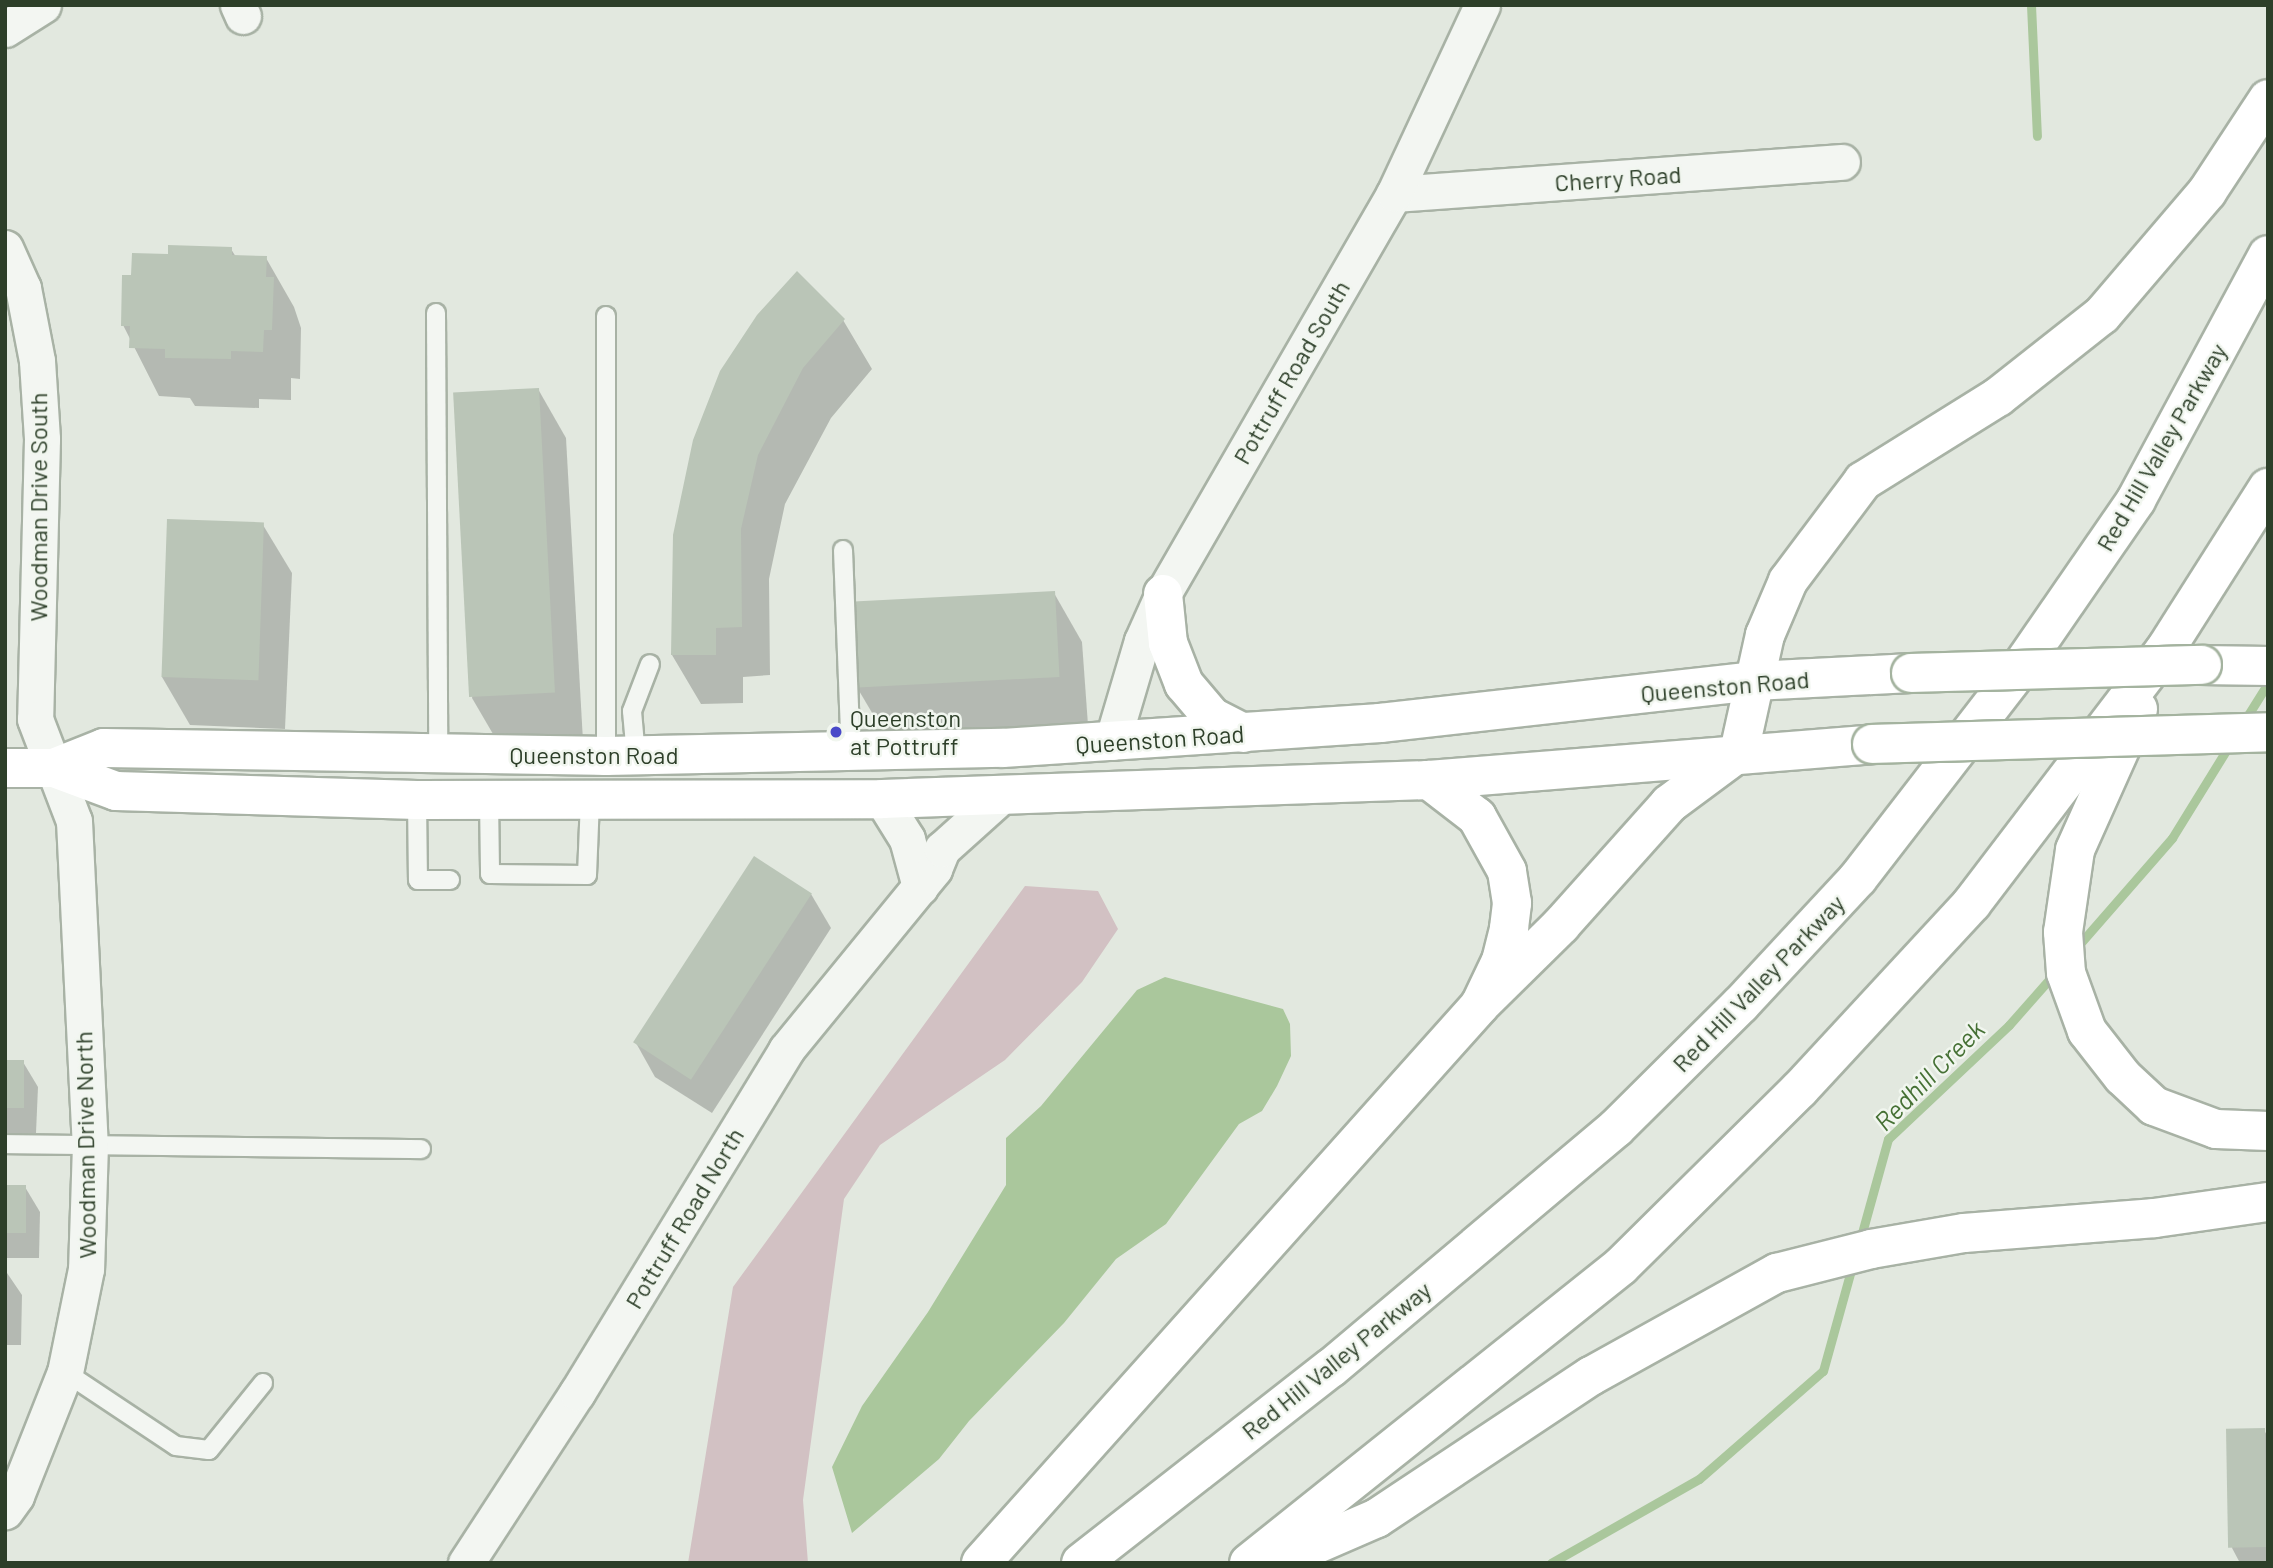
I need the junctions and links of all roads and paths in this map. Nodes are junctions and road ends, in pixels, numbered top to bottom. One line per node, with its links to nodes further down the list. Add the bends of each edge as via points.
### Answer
1 (43, 5): 3 (street)
2 (1482, 5): 6 (street, Pottruff Road South)
3 (5, 29)
4 (2268, 99): 17 (main road, via 2207,192 2102,315 1998,397 1863,481 1788,581 1765,635)
5 (1842, 162): 6 (street, Cherry Road)
6 (1394, 194): 13 (street, Pottruff Road South)
7 (5, 248): 26 (street, Woodman Drive South, via 23,288 37,361 42,439 35,719)
8 (2268, 255): 46 (main road, Red Hill Valley Parkway, via 2136,500 2021,667 1858,877 1741,1004 1616,1128 1331,1368)
9 (436, 313): 23 (lane)
10 (606, 316): 24 (lane)
11 (2268, 488): 14 (main road)
12 (843, 550): 22 (lane)
13 (1163, 594): 19 (main road, via 1168,643 1184,684 1212,718); 20 (street, Pottruff Road South, via 1142,641)
14 (2165, 650): 36 (main road, via 2075,850 2066,901 2066,974 2087,1031 2123,1077 2154,1105 2216,1129); 47 (main road, via 1972,903 1800,1089 1621,1266)
15 (650, 664): 24 (lane)
16 (2268, 666): 17 (main road, Queenston Road, bridge)
17 (1754, 681): 19 (main road, Queenston Road); 21 (main road)
18 (2268, 732): 21 (main road, Queenston Road, bridge)
19 (1243, 733): 20 (main road, Queenston Road)
20 (1112, 742): 22 (main road, Queenston Road)
21 (1739, 752): 27 (main road, Queenston Road); 35 (main road, via 1669,804 1561,925)
22 (851, 754): 24 (main road, Queenston Road)
23 (438, 755): 24 (main road, Queenston Road); 26 (main road, Queenston Road, via 104,748)
24 (621, 756)
25 (5, 768): 26 (main road, Queenston Road)
26 (54, 768): 32 (main road, Queenston Road, via 116,791); 38 (street, Woodman Drive North, via 74,821)
27 (1429, 780): 28 (main road, Queenston Road); 35 (main road, via 1477,817 1507,871 1512,903 1509,928 1501,961)
28 (1001, 796): 31 (main road, Queenston Road); 34 (street, Pottruff Road North, via 942,849)
29 (489, 799): 30 (main road, Queenston Road); 30 (lane, via 490,873 587,875); 32 (main road, Queenston Road)
30 (590, 799): 31 (main road, Queenston Road)
31 (882, 799): 34 (street, via 907,839)
32 (417, 800): 33 (lane, via 418,880)
33 (450, 880)
34 (920, 887): 44 (street, Pottruff Road North, via 786,1051 577,1393)
35 (1480, 1005): 45 (main road)
36 (2268, 1131)
37 (5, 1144): 38 (lane)
38 (90, 1144): 39 (lane); 41 (street, Woodman Drive North, via 86,1269)
39 (421, 1149)
40 (2268, 1202): 48 (main road, via 2155,1218 1964,1233 1871,1249 1777,1273 1591,1376 1377,1518)
41 (65, 1372): 42 (lane, via 176,1446 209,1450); 43 (street, Woodman Drive North)
42 (263, 1383)
43 (6, 1509)
44 (466, 1563)
45 (981, 1563)
46 (1081, 1563)
47 (1250, 1563)
48 (1273, 1563)

